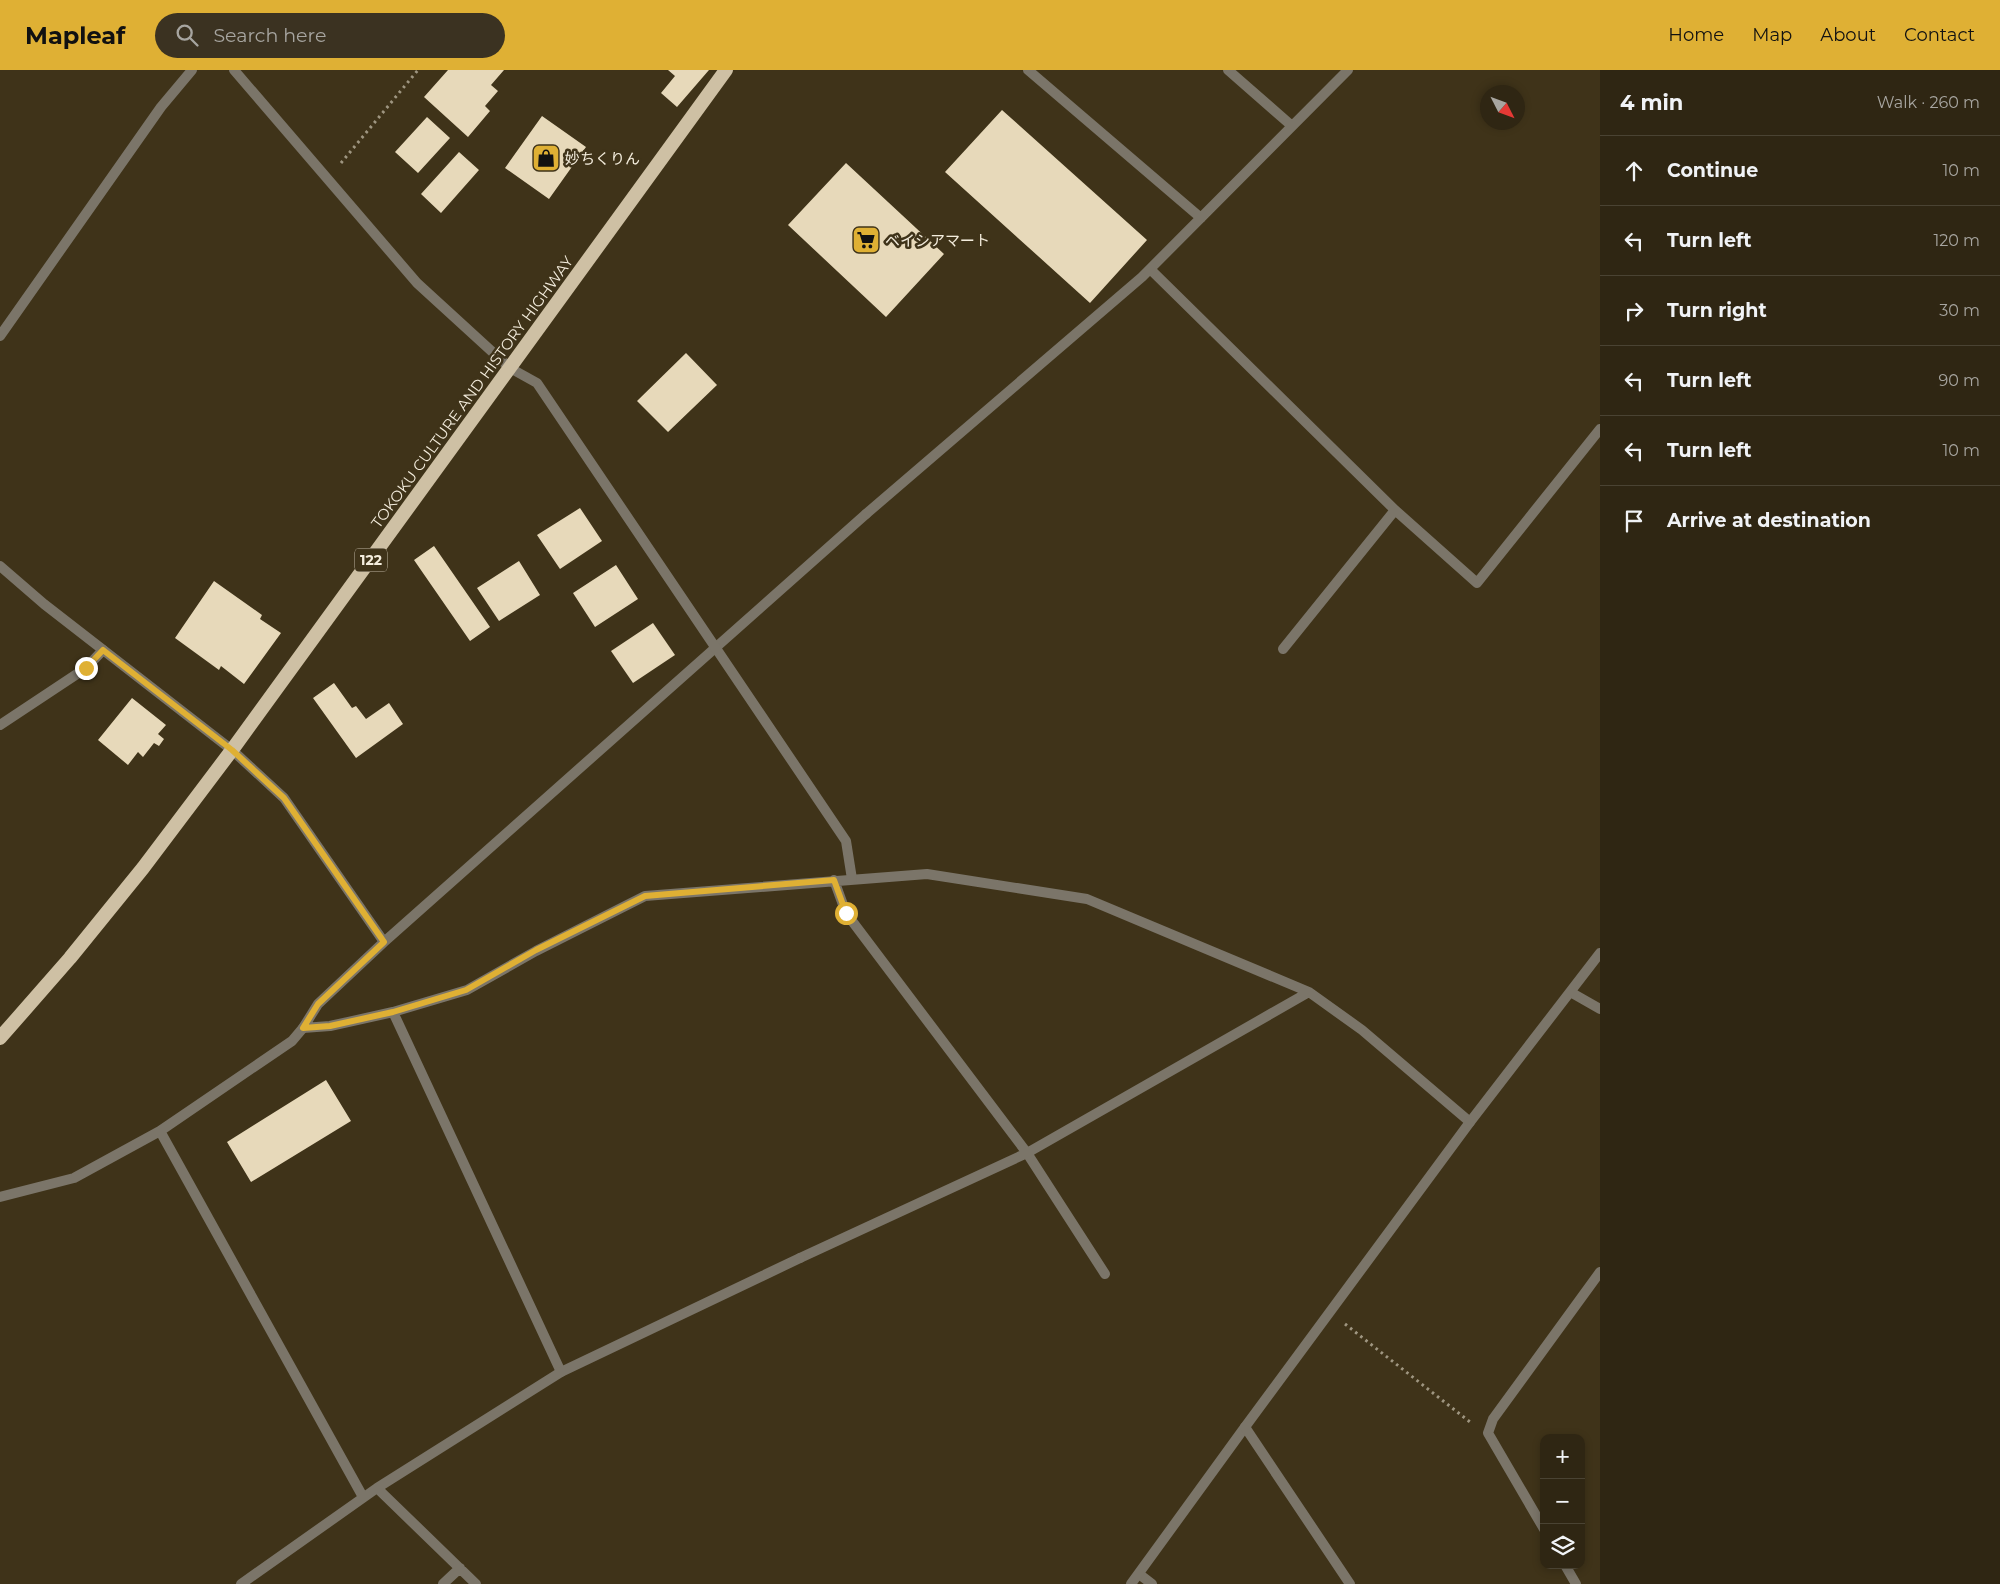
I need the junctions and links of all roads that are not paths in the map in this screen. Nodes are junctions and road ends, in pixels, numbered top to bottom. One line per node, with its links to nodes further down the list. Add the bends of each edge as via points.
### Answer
1 (192, 70): 10 (street, via 161,108)
2 (234, 70): 11 (street, via 417,283)
3 (726, 70): 11 (highway, TOKOKU CULTURE AND HISTORY HIGHWAY / 122)
4 (1028, 70): 8 (street)
5 (1228, 70): 7 (street)
6 (1348, 70): 7 (street)
7 (1292, 126): 8 (street)
8 (1201, 218): 9 (street)
9 (1150, 269): 13 (street); 15 (street)
10 (0, 336)
11 (510, 368): 15 (street, via 537,382); 19 (highway, TOKOKU CULTURE AND HISTORY HIGHWAY / 122)
12 (1600, 429): 13 (street, via 1477,583)
13 (1395, 510): 16 (street)
14 (0, 566): 17 (street)
15 (717, 646): 20 (street, via 846,841); 22 (street)
16 (1283, 649)
17 (103, 650): 18 (street, via 86,668); 19 (street)
18 (0, 724)
19 (232, 750): 22 (street, via 284,798); 29 (highway, TOKOKU CULTURE AND HISTORY HIGHWAY / 122, via 137,876)
20 (852, 879): 21 (street); 24 (street, via 927,874 1087,899)
21 (834, 880): 27 (street, via 645,896 536,950 466,990); 32 (street, via 846,913)
22 (384, 942): 28 (street, via 318,1004)
23 (1600, 953): 25 (street)
24 (1309, 992): 30 (street, via 1362,1030); 32 (street)
25 (1572, 993): 26 (street); 30 (street)
26 (1600, 1009)
27 (393, 1012): 28 (street, via 330,1026); 36 (street)
28 (303, 1028): 31 (street, via 292,1041)
29 (0, 1038)
30 (1470, 1122): 37 (street)
31 (160, 1131): 33 (street, via 74,1178); 39 (street)
32 (1027, 1154): 35 (street); 36 (street)
33 (0, 1197)
34 (1600, 1272): 40 (street, via 1493,1419 1488,1433)
35 (1105, 1274)
36 (561, 1372): 38 (street)
37 (1245, 1427): 43 (street); 49 (street)
38 (377, 1488): 39 (street); 41 (street)
39 (363, 1497): 44 (street)
40 (1541, 1524)
41 (460, 1568): 45 (street); 46 (street)
42 (1567, 1569): 50 (street)
43 (1138, 1574): 47 (street); 48 (street)
44 (241, 1584)
45 (443, 1584)
46 (476, 1584)
47 (1131, 1584)
48 (1152, 1584)
49 (1350, 1584)
50 (1576, 1584)

